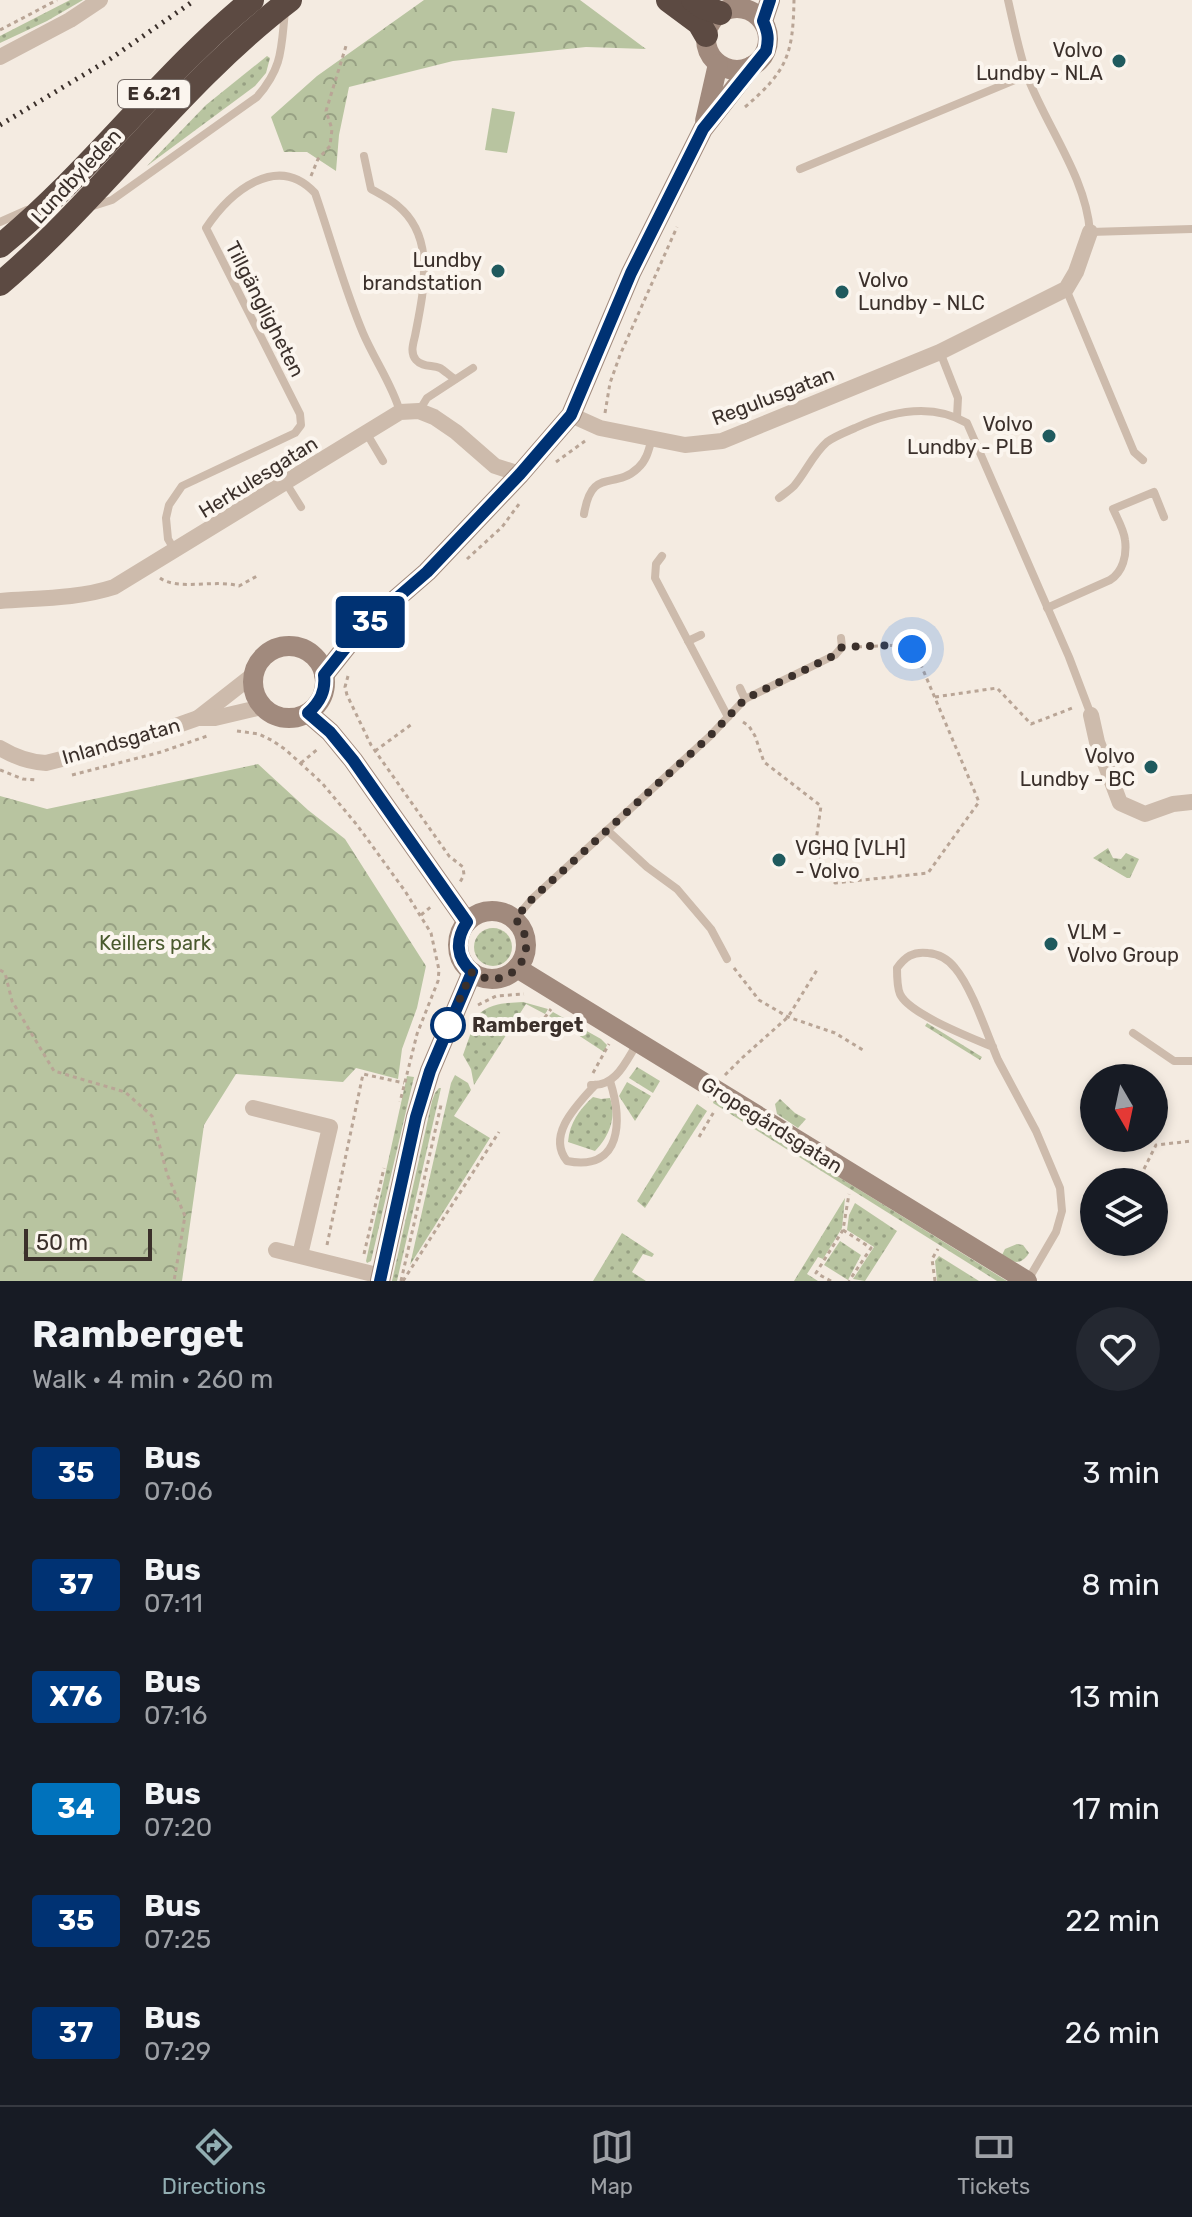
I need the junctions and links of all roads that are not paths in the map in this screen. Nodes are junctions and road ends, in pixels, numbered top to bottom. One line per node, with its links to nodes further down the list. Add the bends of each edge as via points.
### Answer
1 (100, 0): 11 (street)
2 (252, 0): 18 (highway, Lundbyleden / E 6.21, via 192,52)
3 (668, 0): 10 (highway, via 699,23)
4 (693, 0): 8 (highway, via 703,7)
5 (770, 0): 9 (street)
6 (1008, 0): 14 (lane)
7 (290, 1): 19 (highway, Lundbyleden / E 6.21, via 208,70); 19 (lane, via 281,55 271,81 257,97 112,200)
8 (739, 7): 9 (street); 10 (street, via 710,22)
9 (763, 21): 13 (street, via 768,41 761,60)
10 (706, 35): 12 (street, via 710,56)
11 (0, 57)
12 (718, 64): 13 (street, via 735,70); 15 (street)
13 (752, 66): 15 (street)
14 (1027, 75): 17 (lane); 22 (lane, via 1079,184)
15 (703, 129): 31 (street, via 631,273)
16 (364, 156): 28 (lane, via 371,189 414,223 423,248 423,296 412,350 416,360)
17 (800, 169)
18 (60, 193): 20 (lane); 23 (highway, Lundbyleden / E 6.21)
19 (78, 211): 24 (highway, Lundbyleden / E 6.21)
20 (0, 222)
21 (1192, 229): 22 (lane)
22 (1090, 232): 25 (street)
23 (0, 246)
24 (0, 284)
25 (1066, 289): 26 (street, Regulusgatan); 35 (lane, via 1134,452)
26 (940, 352): 32 (lane, via 958,398); 34 (street, Regulusgatan, via 722,441 685,445)
27 (473, 368): 28 (lane)
28 (455, 379): 29 (lane, via 427,398)
29 (419, 411): 30 (street); 37 (street, via 456,432 495,466)
30 (400, 412): 33 (street, Herkulesgatan); 43 (lane, Tillgängligheten, via 361,330 315,193 278,174 234,195 206,228 301,425 295,433 182,486 166,518)
31 (571, 415): 34 (street, Regulusgatan, via 600,428); 37 (street)
32 (957, 417): 39 (lane, via 912,409 866,423 829,440); 46 (lane, via 967,423)
33 (367, 434): 36 (lane); 38 (street, Herkulesgatan)
34 (652, 438): 41 (lane, via 637,470 592,489)
35 (1143, 460)
36 (383, 461)
37 (520, 474): 47 (street, via 427,572)
38 (286, 483): 40 (lane); 43 (street, Herkulesgatan)
39 (779, 498)
40 (301, 507)
41 (584, 514)
42 (1164, 517): 46 (lane, via 1154,492 1113,509 1125,540 1117,576)
43 (175, 551): 45 (street, Herkulesgatan, via 95,593)
44 (662, 556): 49 (lane, via 655,578)
45 (0, 601)
46 (1047, 608): 57 (lane)
47 (359, 631): 51 (street); 53 (street)
48 (701, 635): 49 (lane)
49 (688, 641): 59 (lane)
50 (841, 643): 55 (lane, via 835,655)
51 (310, 652): 52 (street, via 287,645 275,648); 53 (street)
52 (253, 675): 56 (street); 60 (street, Inlandsgatan)
53 (324, 675): 58 (street, via 323,694)
54 (740, 688): 55 (lane)
55 (745, 699): 59 (lane)
56 (262, 707): 58 (street, via 284,718); 60 (street, Inlandsgatan)
57 (1089, 709): 62 (street, via 1120,803 1145,814)
58 (308, 713): 65 (street, via 353,760)
59 (728, 717): 63 (lane)
60 (198, 718): 61 (street, Inlandsgatan, via 46,763)
61 (0, 748)
62 (1192, 802)
63 (607, 830): 64 (lane); 66 (lane, via 677,889 711,929)
64 (515, 919): 65 (street, via 493,911); 67 (street, via 527,943)
65 (467, 922): 68 (street, via 458,949)
66 (727, 959)
67 (517, 968): 68 (street, via 492,979); 70 (street, Gropegårdsgatan)
68 (472, 972): 77 (street, via 416,1117)
69 (1133, 1033): 72 (lane, via 1174,1061)
70 (639, 1041): 73 (lane); 78 (street, Gropegårdsgatan)
71 (993, 1047): 71 (lane, via 954,966 939,954 919,952 905,958 897,968 900,994 913,1008); 78 (lane, via 1060,1188 1062,1211 1056,1232)
72 (1192, 1061)
73 (610, 1081): 73 (lane, via 593,1085 568,1118 560,1144 567,1161 599,1159 613,1142 618,1115)
74 (253, 1108): 76 (street, via 330,1127)
75 (276, 1250): 76 (street)
76 (300, 1255): 77 (street)
77 (391, 1280)
78 (1028, 1281)

